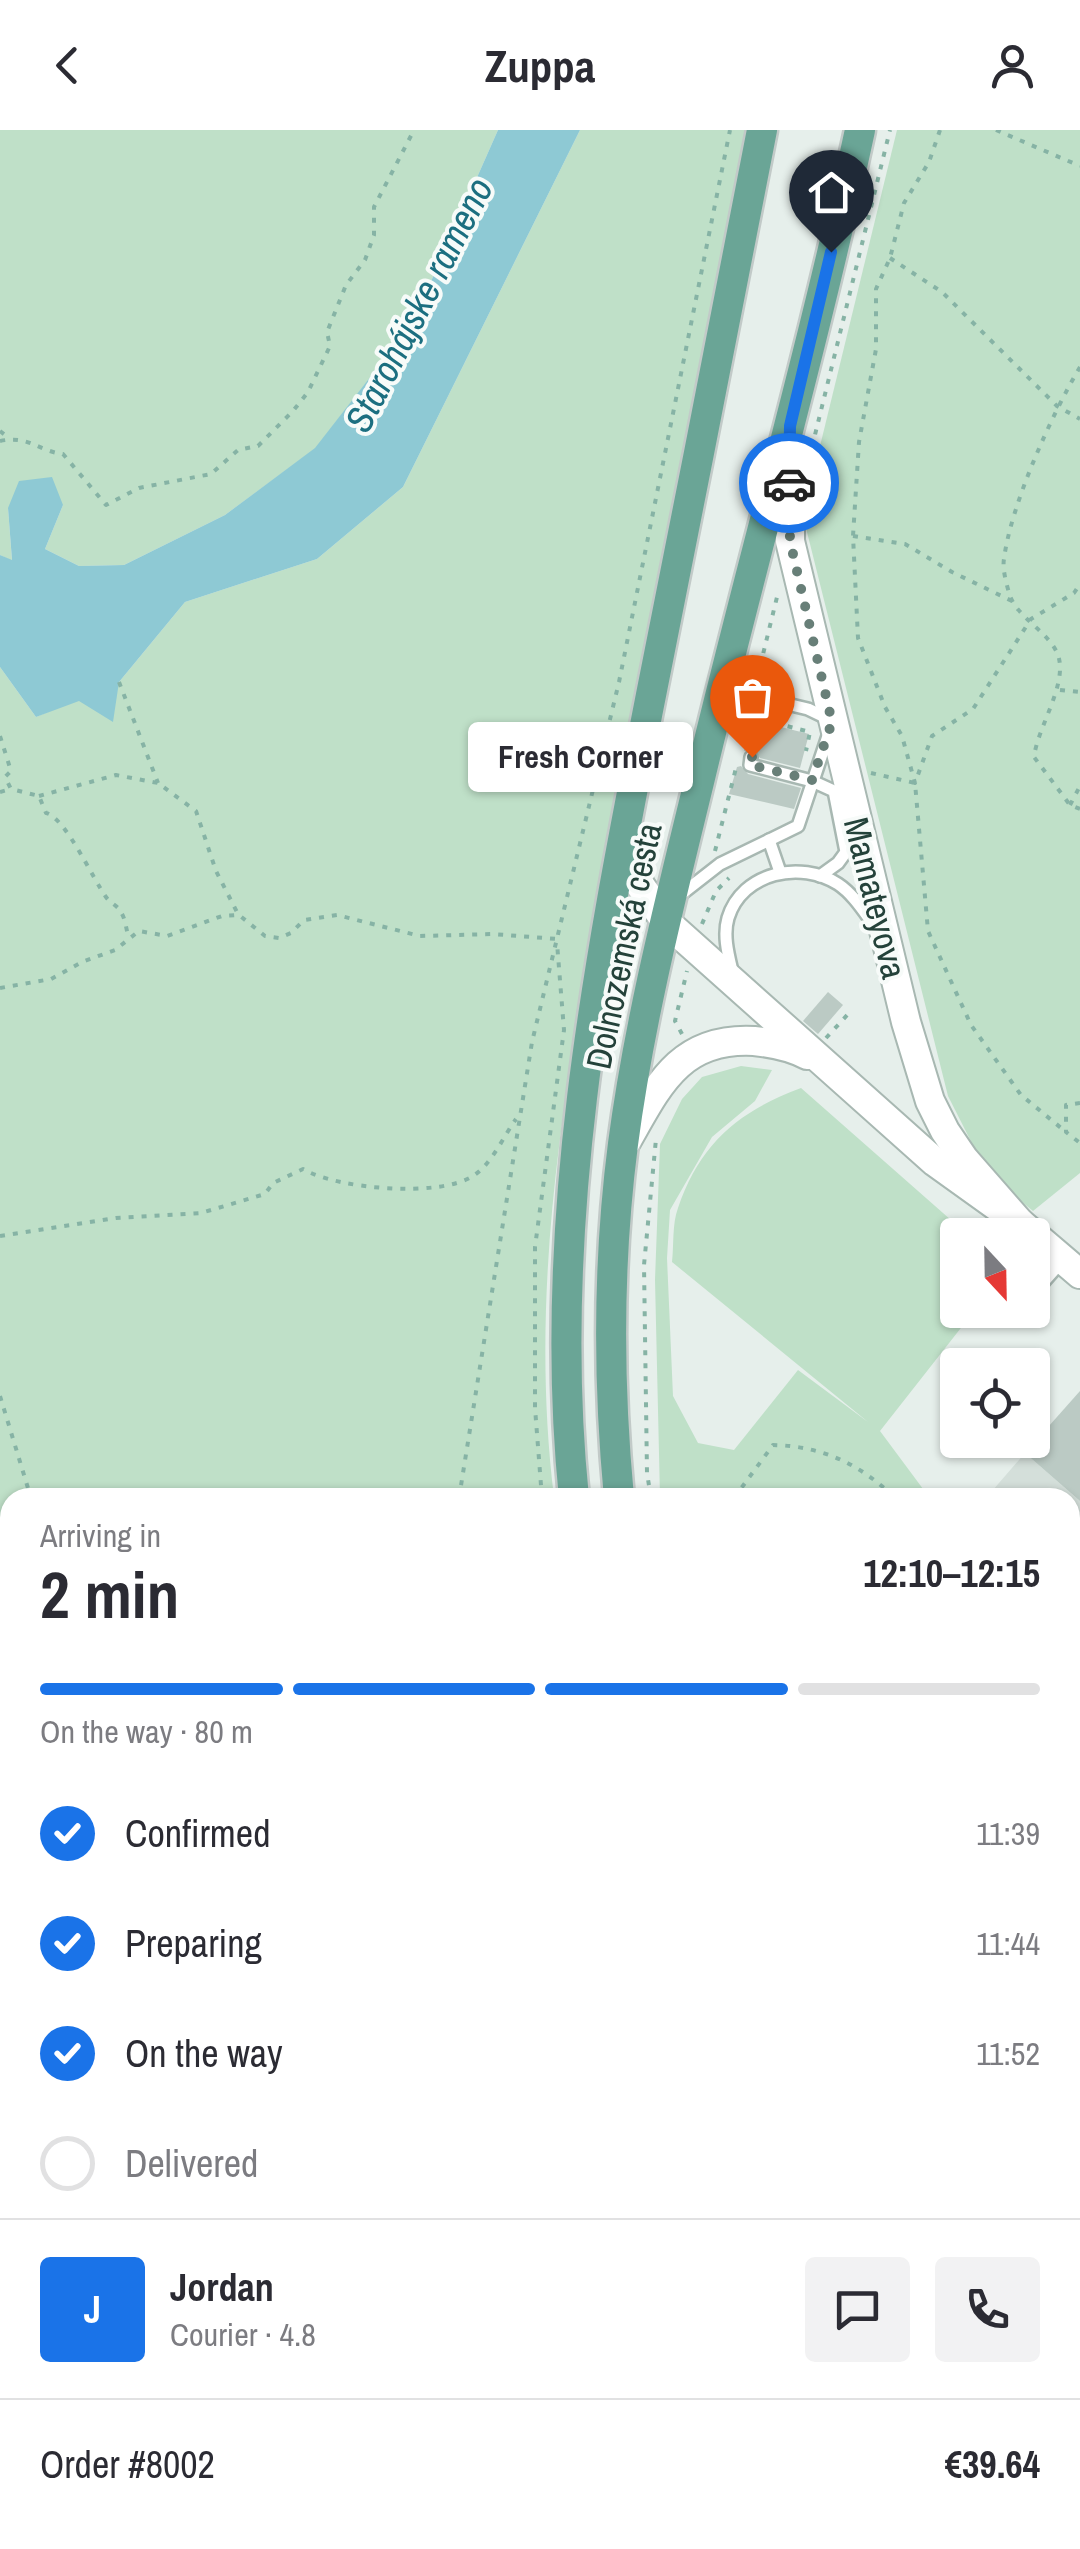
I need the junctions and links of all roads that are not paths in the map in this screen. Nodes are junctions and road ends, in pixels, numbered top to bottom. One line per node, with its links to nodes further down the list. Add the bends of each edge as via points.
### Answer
1 (762, 130): 8 (main road, Dolnozemská cesta)
2 (860, 130): 3 (main road, Dolnozemská cesta)
3 (790, 426): 5 (street, Mamateyova, via 790,541); 12 (main road, Dolnozemská cesta)
4 (760, 722): 5 (lane, via 766,699)
5 (832, 722): 7 (lane); 13 (street, Mamateyova)
6 (752, 757): 7 (lane, via 750,765)
7 (812, 780): 9 (lane, via 798,826); 11 (lane, via 834,792 846,840 842,858)
8 (624, 830): 12 (street, Mamateyova, via 640,885); 22 (main road, Dolnozemská cesta, via 568,1216 566,1381)
9 (768, 840): 10 (lane); 12 (lane, via 720,864)
10 (780, 872): 11 (lane); 14 (lane, via 752,886 729,914)
11 (820, 876): 13 (lane, via 846,890)
12 (668, 911): 14 (street, Mamateyova); 16 (main road, Dolnozemská cesta)
13 (885, 940): 18 (street, Mamateyova, via 938,1117 964,1159)
14 (734, 982): 15 (street, Mamateyova)
15 (821, 1060): 16 (street, via 772,1043 699,1049 665,1078); 17 (street, Mamateyova, via 936,1162)
16 (622, 1148): 23 (main road, Dolnozemská cesta, via 612,1381)
17 (1014, 1218)
18 (1016, 1218)
19 (1050, 1248): 20 (street, Mamateyova)
20 (1072, 1267): 21 (lane)
21 (1050, 1282)
22 (573, 1488)
23 (617, 1488)

